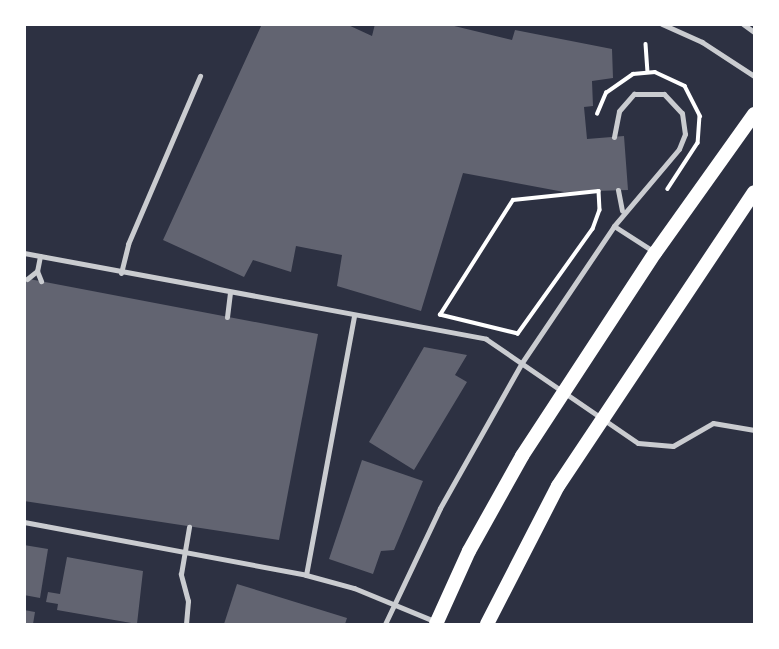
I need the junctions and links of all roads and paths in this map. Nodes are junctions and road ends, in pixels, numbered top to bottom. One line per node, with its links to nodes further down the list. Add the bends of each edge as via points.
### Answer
1 (662, 24): 7 (lane, via 702,42)
2 (743, 24): 3 (lane)
3 (754, 32)
4 (646, 44): 5 (path)
5 (648, 72)
6 (200, 76): 18 (lane, via 128,244)
7 (754, 76)
8 (754, 114): 15 (main road)
9 (614, 137): 12 (lane, via 618,111 634,94 664,94 682,113 685,134 679,149 659,178)
10 (618, 190): 12 (lane)
11 (754, 192): 27 (main road)
12 (622, 211): 13 (lane)
13 (614, 226): 15 (lane); 25 (lane)
14 (24, 253): 16 (lane)
15 (655, 253): 26 (main road)
16 (40, 256): 17 (lane); 18 (lane)
17 (37, 271): 19 (lane); 20 (lane)
18 (121, 273): 21 (lane)
19 (27, 279)
20 (41, 281)
21 (230, 293): 22 (lane); 24 (lane)
22 (354, 315): 25 (lane, via 486,339); 32 (lane)
23 (440, 315): 23 (path, via 513,200 599,191 600,210 593,229 517,334)
24 (227, 317)
25 (521, 364): 26 (lane); 33 (lane)
26 (564, 392): 27 (lane); 34 (main road, via 476,540)
27 (603, 416): 28 (lane, via 638,443 673,446 713,423); 37 (main road, via 532,531)
28 (754, 430)
29 (24, 522): 31 (lane)
30 (189, 527): 31 (lane)
31 (185, 552): 32 (lane); 35 (lane, via 181,574 188,601)
32 (306, 575): 33 (lane)
33 (393, 603): 34 (lane); 36 (lane)
34 (438, 624)
35 (186, 625)
36 (385, 625)
37 (487, 625)

